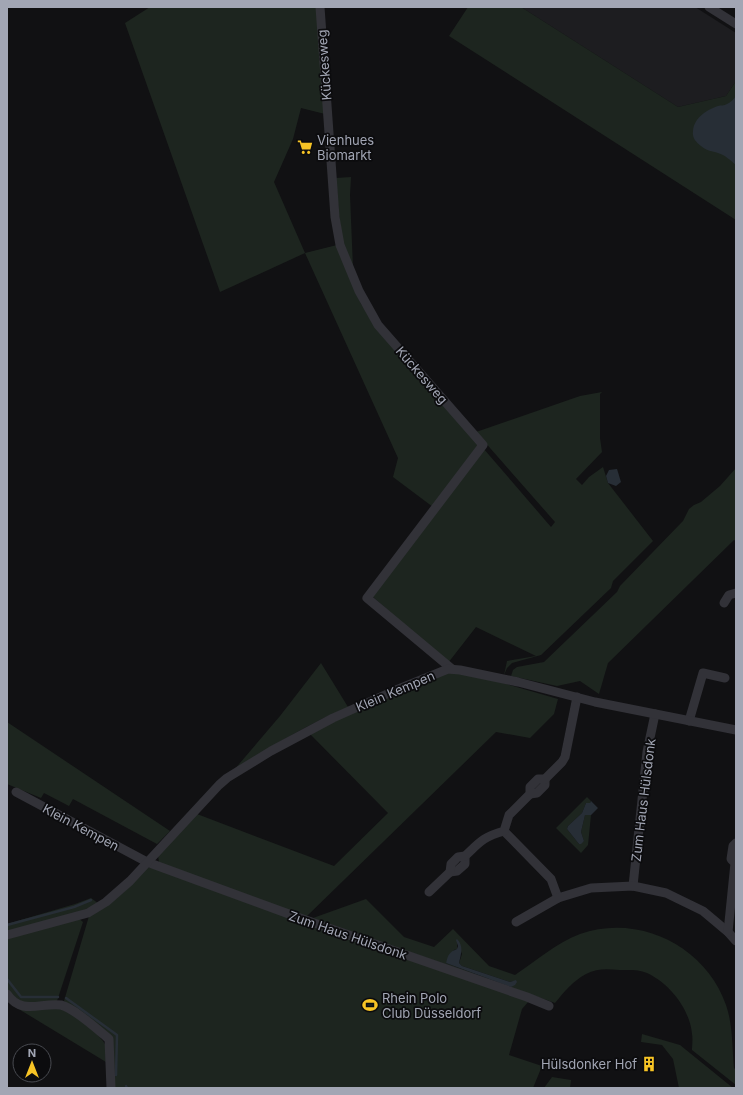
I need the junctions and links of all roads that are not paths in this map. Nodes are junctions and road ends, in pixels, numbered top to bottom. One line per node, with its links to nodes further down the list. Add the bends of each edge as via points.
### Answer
1 (320, 7): 6 (street, Kückesweg, via 335,217 340,245 359,291 378,325 483,445 367,598)
2 (709, 7): 3 (street)
3 (736, 24)
4 (736, 593): 5 (street, via 729,595)
5 (724, 603)
6 (452, 669): 8 (street, Klein Kempen, via 513,680); 15 (street, Klein Kempen, via 444,670 333,718 239,770 218,785)
7 (725, 678): 10 (street, via 703,673)
8 (577, 696): 9 (street, Klein Kempen); 13 (street, via 564,759 545,779 538,779 530,787 530,794 509,815)
9 (655, 714): 10 (street, Klein Kempen); 17 (street, Zum Haus Hülsdonk, via 647,752)
10 (689, 721): 11 (street, Klein Kempen)
11 (736, 730)
12 (16, 792): 15 (street, Klein Kempen)
13 (504, 832): 18 (street, via 483,839 465,856 458,857 451,864 450,872); 19 (street, via 551,878)
14 (736, 842): 16 (street, via 732,846 731,859)
15 (148, 862): 22 (street, Klein Kempen, via 112,898 94,910); 25 (street, Zum Haus Hülsdonk)
16 (736, 863): 21 (street)
17 (633, 886): 19 (street, via 591,888); 21 (street, via 666,893 703,911)
18 (429, 892)
19 (558, 898): 20 (street)
20 (516, 922)
21 (728, 932): 23 (street)
22 (7, 935)
23 (736, 941)
24 (7, 994): 26 (street, via 11,1000 27,1007 60,1005 69,1008 109,1039)
25 (549, 1006)
26 (111, 1088)

